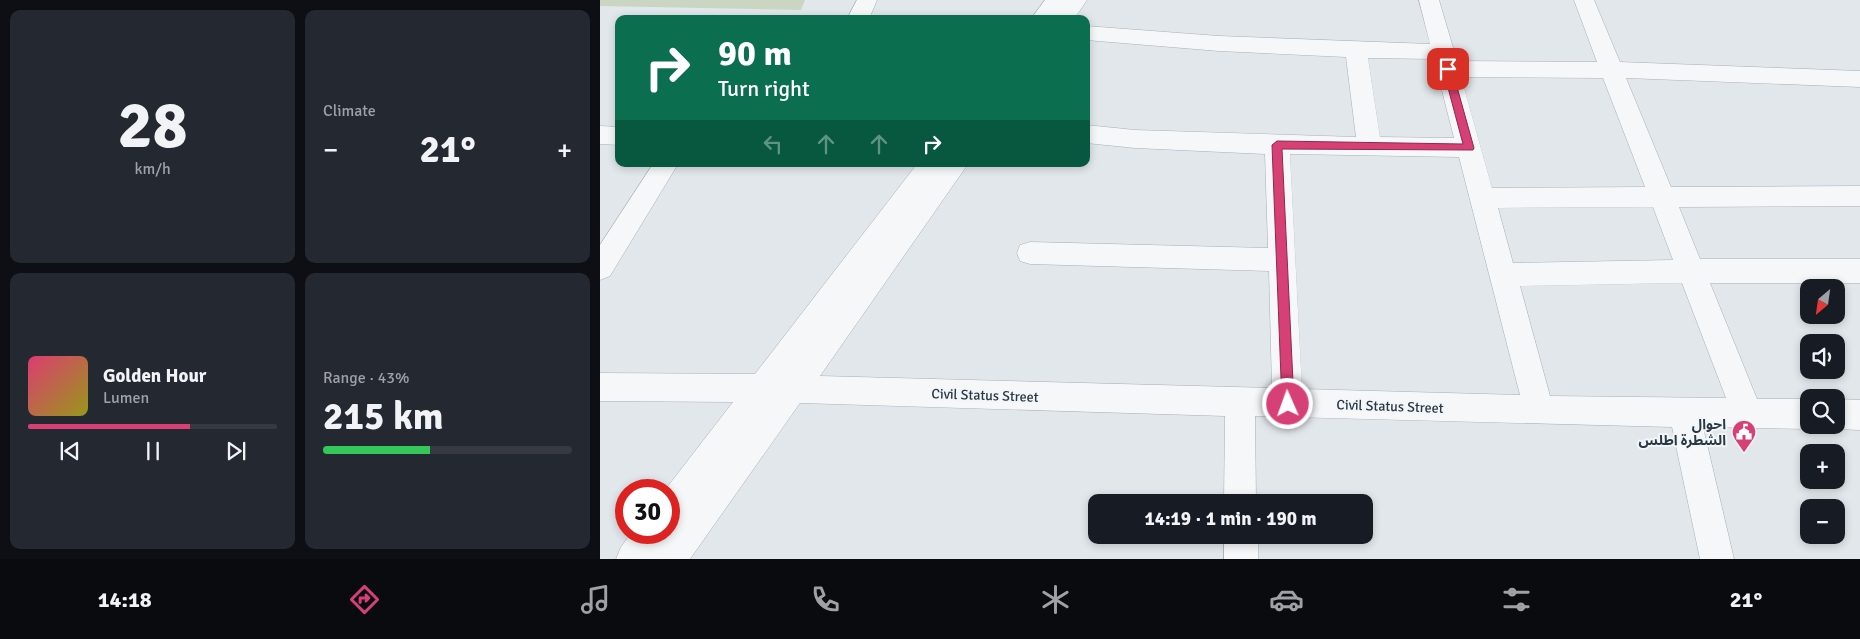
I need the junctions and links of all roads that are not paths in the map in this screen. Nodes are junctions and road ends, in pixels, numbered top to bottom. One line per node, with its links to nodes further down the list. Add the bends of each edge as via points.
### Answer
1 (867, 0): 6 (street)
2 (1056, 0): 7 (street)
3 (1077, 0): 8 (street)
4 (1429, 0): 11 (street)
5 (1584, 0): 12 (street)
6 (860, 15)
7 (1045, 15)
8 (1066, 15)
9 (1090, 33): 10 (street)
10 (1356, 50): 11 (street); 18 (street)
11 (1445, 61): 12 (street); 19 (street)
12 (1612, 70): 13 (street); 23 (street)
13 (1860, 79)
14 (1090, 134): 17 (street)
15 (600, 135): 16 (street)
16 (615, 136)
17 (1277, 145): 18 (street); 27 (street)
18 (1369, 146): 19 (street)
19 (1469, 148): 25 (street)
20 (664, 167): 28 (street)
21 (929, 167): 33 (street)
22 (954, 167): 33 (street)
23 (1662, 196): 24 (street); 25 (street); 29 (street)
24 (1860, 196)
25 (1482, 198): 31 (street)
26 (1030, 253): 27 (street)
27 (1282, 260): 35 (street)
28 (600, 268)
29 (1692, 271): 30 (street); 31 (street); 38 (street)
30 (1860, 271)
31 (1503, 275): 36 (street)
32 (600, 387): 33 (street, Civil Status Street)
33 (777, 389): 34 (street, Civil Status Street); 43 (street); 47 (street)
34 (1240, 402): 35 (street, Civil Status Street); 42 (street)
35 (1288, 404): 36 (street, Civil Status Street)
36 (1539, 410): 37 (street, Civil Status Street)
37 (1684, 412): 38 (street, Civil Status Street); 49 (street)
38 (1747, 412): 39 (street, Civil Status Street)
39 (1800, 414)
40 (1845, 414): 41 (street)
41 (1860, 415)
42 (1240, 494)
43 (680, 499)
44 (644, 544): 46 (street)
45 (1241, 544): 48 (street)
46 (633, 559)
47 (669, 559)
48 (1241, 559)
49 (1717, 559)

